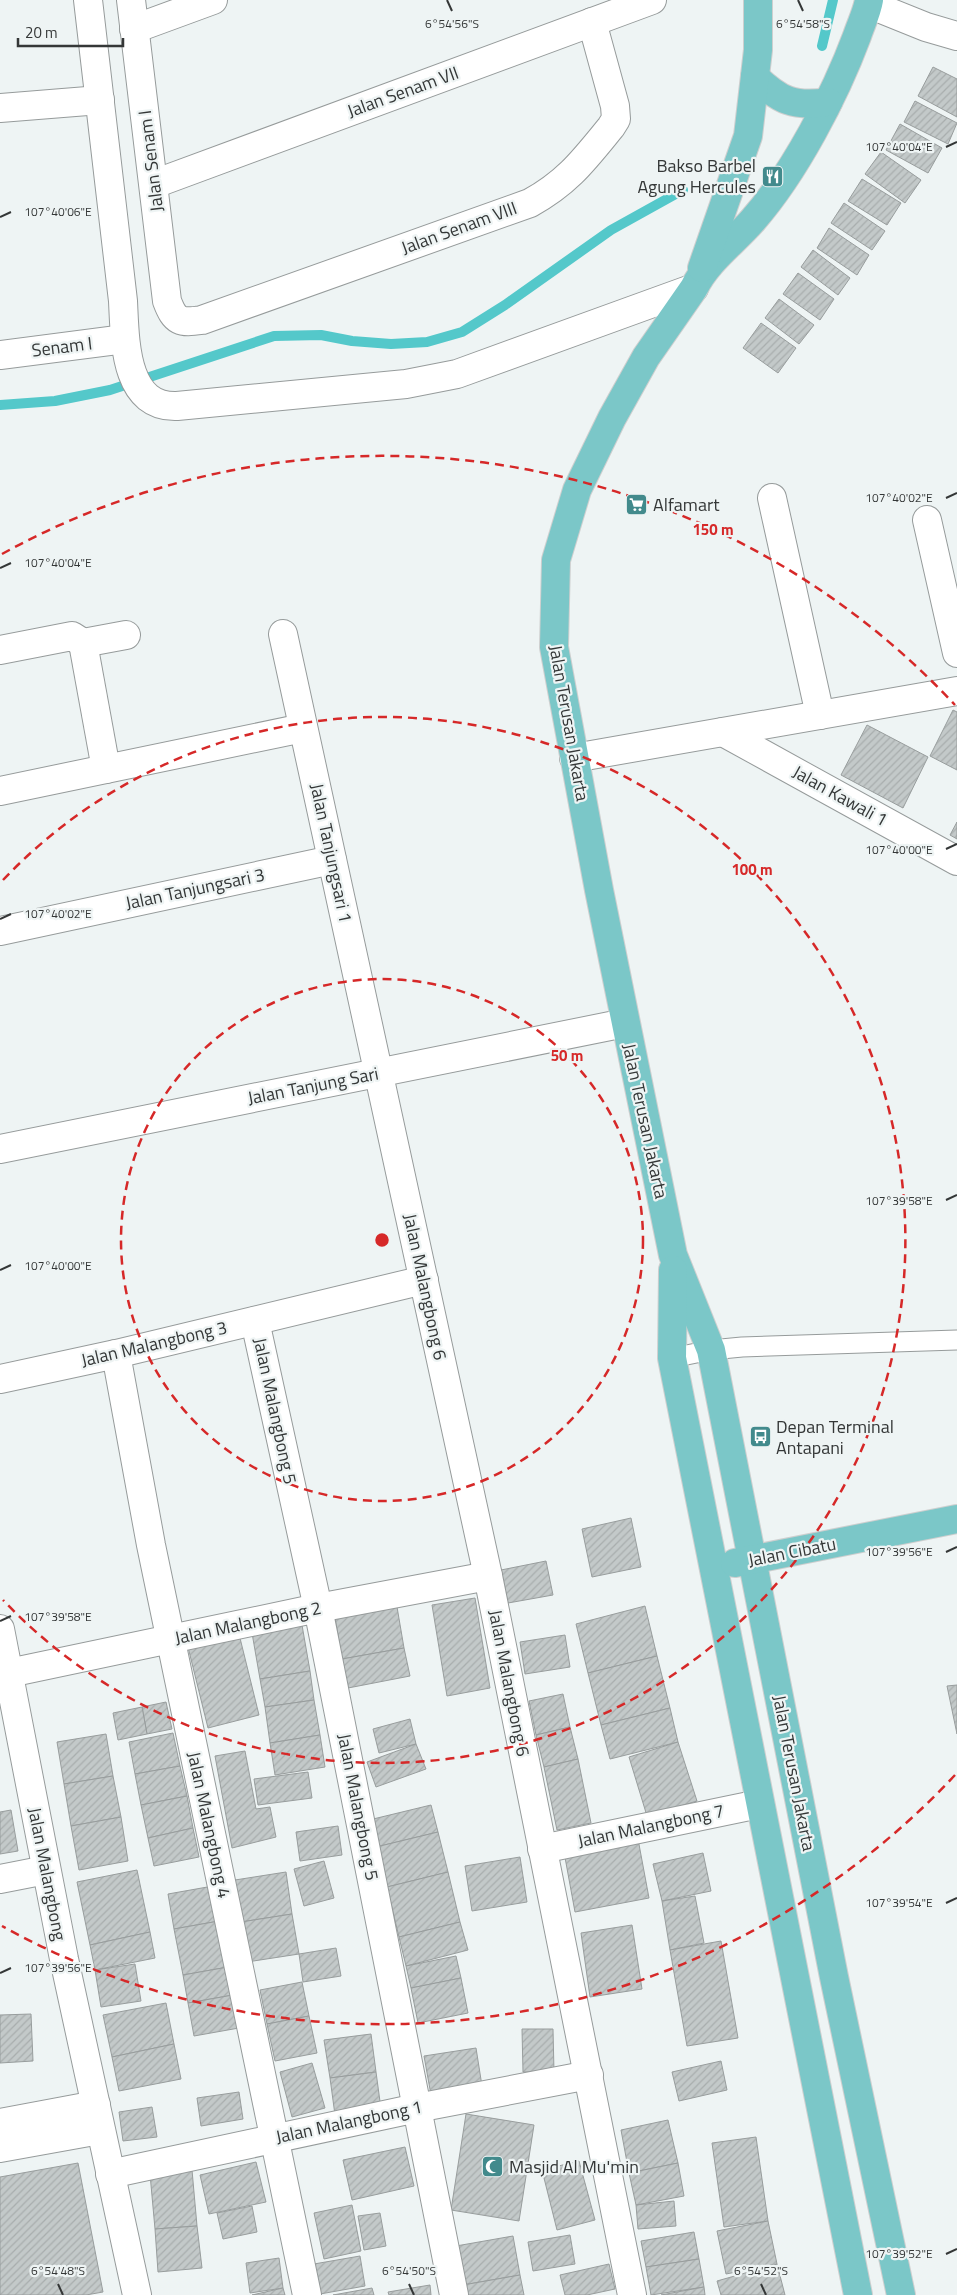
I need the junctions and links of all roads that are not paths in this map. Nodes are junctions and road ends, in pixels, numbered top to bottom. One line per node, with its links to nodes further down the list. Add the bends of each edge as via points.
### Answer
1 (88, 0): 13 (street)
2 (131, 0): 9 (street, Jalan Senam I)
3 (213, 0): 9 (street)
4 (652, 0): 7 (street, Jalan Senam VII)
5 (758, 0): 12 (main road)
6 (869, 2): 8 (street); 14 (main road, Jalan Terusan Jakarta)
7 (592, 22): 16 (street, Jalan Senam VII); 18 (street, Jalan Senam VIII, via 616,119 569,177 550,192 530,203 202,320)
8 (926, 27): 10 (street); 11 (street)
9 (134, 29): 16 (street, Jalan Senam I)
10 (957, 36)
11 (957, 53)
12 (755, 77): 14 (main road, via 784,100 806,105); 17 (main road, via 748,136)
13 (100, 100): 15 (street); 19 (street)
14 (828, 102): 17 (main road, Jalan Terusan Jakarta, via 786,176 759,212)
15 (0, 108)
16 (154, 184): 18 (street, Jalan Senam I, via 166,301)
17 (696, 282): 19 (street, via 457,374 406,384 164,406 143,394 129,366); 33 (main road, Jalan Terusan Jakarta, via 646,357 612,418 577,490 556,560 554,647)
18 (178, 320)
19 (125, 339): 20 (street, Senam I)
20 (0, 355)
21 (772, 498): 30 (street)
22 (927, 520): 23 (street)
23 (951, 598): 28 (street)
24 (284, 634): 31 (street, Jalan Tanjungsari 1)
25 (126, 635): 26 (street)
26 (83, 644): 27 (street, via 72,636); 34 (street)
27 (0, 650)
28 (957, 653)
29 (957, 691): 30 (street)
30 (820, 715): 32 (street)
31 (303, 728): 34 (street); 36 (street, Jalan Tanjungsari 1)
32 (723, 732): 33 (street); 37 (street, Jalan Kawali 1)
33 (574, 758): 39 (main road, Jalan Terusan Jakarta)
34 (106, 769): 35 (street)
35 (0, 791)
36 (332, 860): 38 (street, Jalan Tanjungsari 3); 40 (street, Jalan Tanjungsari 1)
37 (957, 861)
38 (0, 931)
39 (626, 1023): 40 (street, Jalan Tanjung Sari); 42 (main road, Jalan Terusan Jakarta)
40 (378, 1072): 41 (street, Jalan Tanjung Sari); 43 (street, Jalan Malangbong 6)
41 (0, 1149)
42 (673, 1255): 46 (main road, Jalan Terusan Jakarta); 48 (main road, Jalan Terusan Jakarta)
43 (424, 1280): 44 (street, Jalan Malangbong 3); 53 (street, Jalan Malangbong 6)
44 (255, 1321): 47 (street, Jalan Malangbong 3); 54 (street, Jalan Malangbong 5)
45 (957, 1340): 46 (lane)
46 (711, 1350): 48 (lane); 51 (main road, Jalan Terusan Jakarta)
47 (116, 1354): 49 (street, Jalan Malangbong 3); 56 (street, Jalan Malangbong 4)
48 (672, 1358): 52 (main road, Jalan Terusan Jakarta)
49 (0, 1379)
50 (957, 1519): 51 (main road, Jalan Cibatu)
51 (752, 1560): 52 (main road, Jalan Cibatu); 63 (main road, Jalan Terusan Jakarta)
52 (715, 1567): 59 (main road, Jalan Terusan Jakarta)
53 (488, 1576): 54 (street, Jalan Malangbong 2); 60 (street, Jalan Malangbong 6)
54 (318, 1608): 56 (street, Jalan Malangbong 2); 66 (street, Jalan Malangbong 5)
55 (0, 1629): 57 (street, Jalan Malangbong)
56 (171, 1640): 57 (street, Jalan Malangbong 2); 69 (street, Jalan Malangbong 4)
57 (9, 1673): 58 (street, Jalan Malangbong)
58 (7, 1706): 61 (street, Jalan Malangbong)
59 (759, 1804): 60 (street, Jalan Malangbong 7); 64 (main road, Jalan Terusan Jakarta)
60 (542, 1849): 65 (street, Jalan Malangbong 6)
61 (46, 1870): 62 (street); 67 (street, Jalan Malangbong)
62 (0, 1879)
63 (834, 1977): 64 (main road); 77 (main road, Jalan Terusan Jakarta)
64 (795, 1984): 76 (main road, Jalan Terusan Jakarta)
65 (590, 2075): 66 (street, Jalan Malangbong 1); 75 (street, Jalan Malangbong 6)
66 (418, 2108): 69 (street, Jalan Malangbong 1); 74 (street, Jalan Malangbong 5)
67 (98, 2117): 68 (street); 70 (street); 71 (street, Jalan Malangbong)
68 (0, 2123)
69 (274, 2137): 71 (street, Jalan Malangbong 1); 73 (street, Jalan Malangbong 4)
70 (0, 2148)
71 (110, 2174): 72 (street, Jalan Malangbong)
72 (137, 2295)
73 (308, 2295)
74 (454, 2295)
75 (632, 2295)
76 (858, 2295)
77 (901, 2295)

